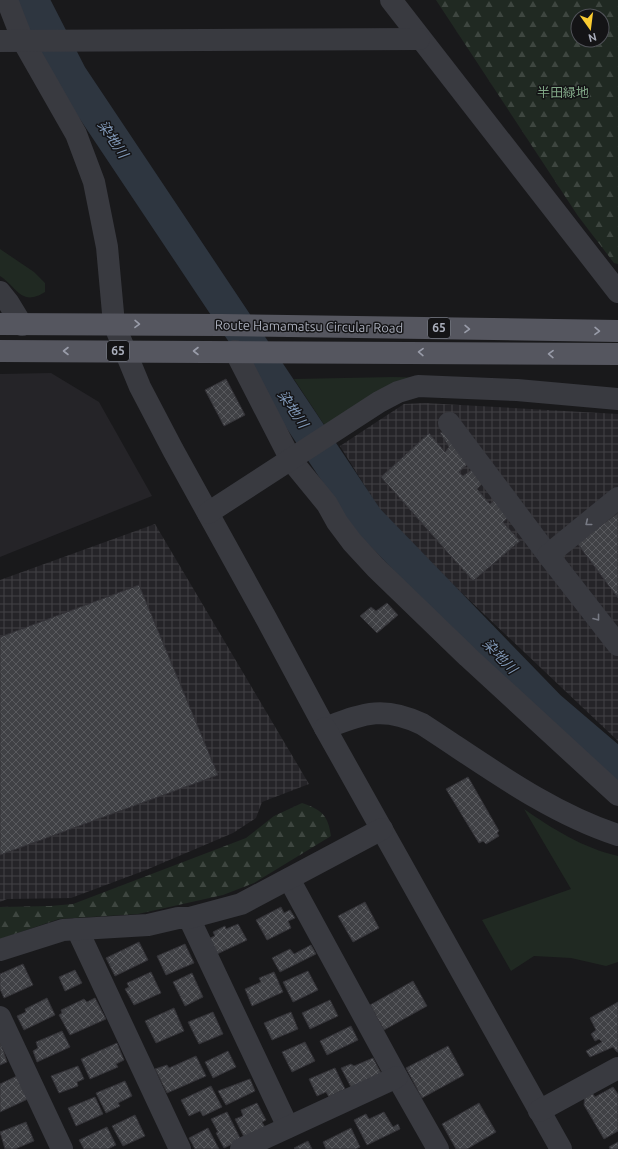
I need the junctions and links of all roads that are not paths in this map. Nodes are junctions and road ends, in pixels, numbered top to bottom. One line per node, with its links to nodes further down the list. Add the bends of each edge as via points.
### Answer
1 (7, 0): 5 (street)
2 (391, 0): 3 (street)
3 (419, 39): 5 (street); 7 (street)
4 (0, 41): 5 (street)
5 (29, 41): 9 (street, via 76,134 94,182 107,246)
6 (0, 292): 10 (street)
7 (618, 292)
8 (0, 324): 10 (main road, Route Hamamatsu Circular Road / 65)
9 (114, 324): 10 (main road, Route Hamamatsu Circular Road / 65); 11 (main road, Route Hamamatsu Circular Road / 65, one-way to 11); 13 (street)
10 (22, 325)
11 (618, 331)
12 (0, 351): 13 (main road, Route Hamamatsu Circular Road / 65, one-way to 12)
13 (126, 351): 14 (main road, Route Hamamatsu Circular Road / 65, one-way to 13); 20 (street, via 140,387)
14 (235, 351): 15 (main road, Route Hamamatsu Circular Road / 65, one-way to 14); 18 (street)
15 (618, 354)
16 (618, 400): 18 (street, via 517,390 418,386 393,394)
17 (449, 423): 21 (street)
18 (296, 457): 20 (street); 24 (street, via 337,522 376,568)
19 (618, 498): 21 (street, one-way to 21)
20 (208, 513): 23 (street)
21 (548, 555): 22 (street, one-way to 22)
22 (618, 645)
23 (325, 728): 25 (street); 26 (street, via 368,714 395,713 406,717 422,724 549,804 587,824)
24 (618, 795)
25 (382, 829): 27 (street); 34 (street)
26 (618, 835)
27 (290, 878): 28 (street, via 245,902); 33 (street)
28 (189, 918): 29 (street, via 138,926); 35 (street)
29 (77, 929): 30 (street, via 64,930); 37 (street)
30 (0, 950)
31 (0, 1017): 36 (street)
32 (618, 1068): 34 (street)
33 (397, 1077): 35 (street); 39 (street)
34 (539, 1111): 40 (street)
35 (288, 1127): 38 (street)
36 (62, 1149)
37 (180, 1149)
38 (241, 1149)
39 (438, 1149)
40 (560, 1149)

